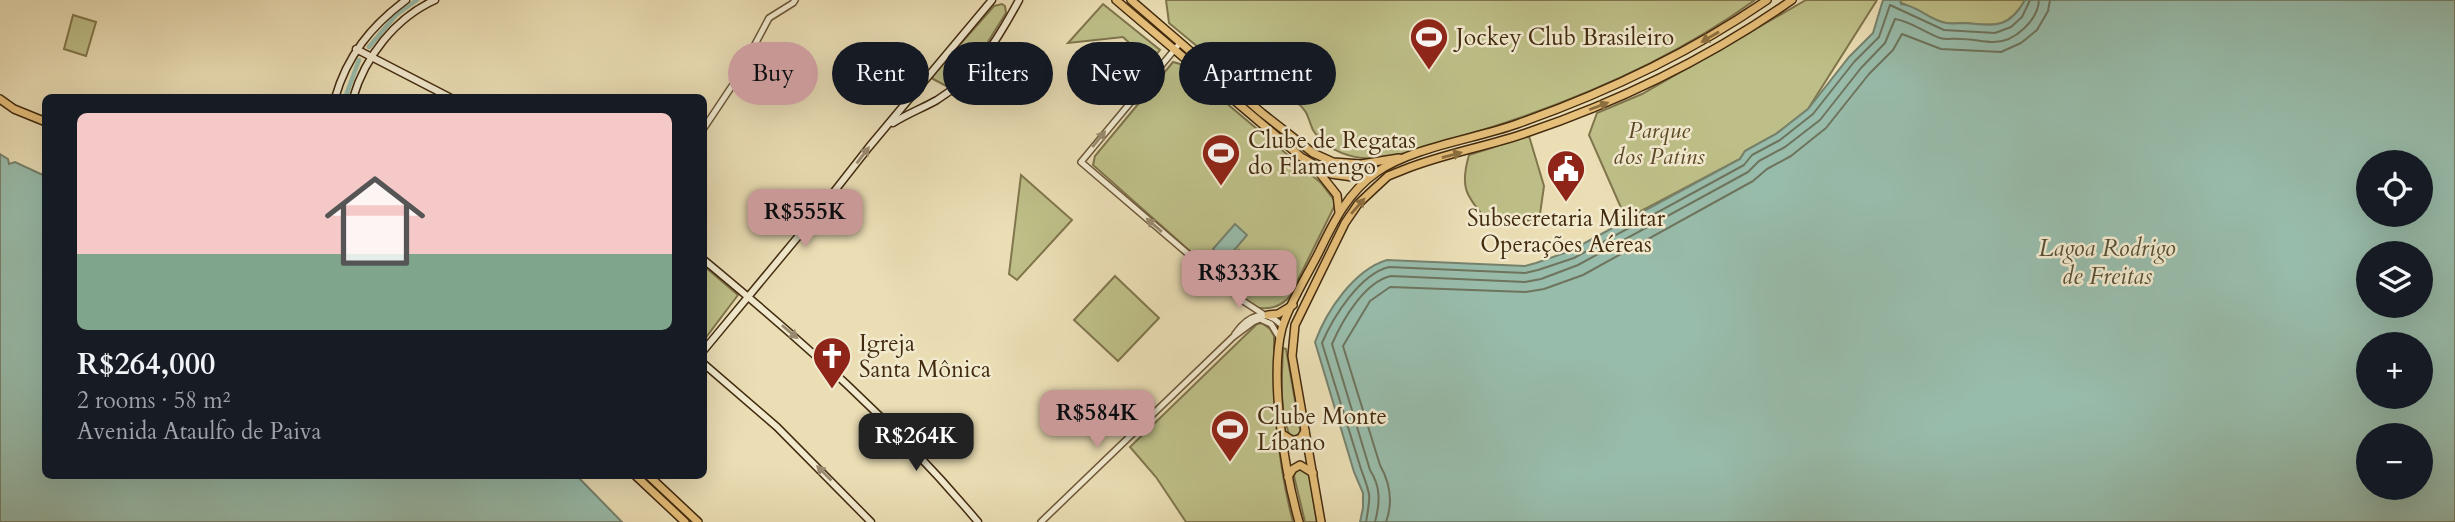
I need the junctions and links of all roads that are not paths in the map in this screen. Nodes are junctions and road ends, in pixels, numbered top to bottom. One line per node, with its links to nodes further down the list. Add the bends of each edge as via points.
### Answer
1 (406, 0): 12 (main road)
2 (435, 0): 15 (main road, via 404,19)
3 (992, 0): 27 (main road)
4 (1019, 0): 27 (main road, via 974,70 937,100)
5 (1116, 0): 13 (main road)
6 (1131, 0): 10 (main road)
7 (1768, 0): 14 (main road, one-way to 14)
8 (1792, 0): 18 (main road)
9 (794, 1): 26 (street, via 769,18)
10 (1179, 42)
11 (1179, 44): 13 (street)
12 (356, 49): 15 (main road); 16 (main road)
13 (1174, 50): 29 (main road); 36 (street, one-way to 13, via 1243,301 1081,162)
14 (1677, 56): 18 (main road, via 1686,60); 28 (main road, via 1549,112)
15 (372, 57): 17 (main road); 19 (main road)
16 (350, 60): 19 (main road, via 362,59); 20 (main road)
17 (383, 63): 19 (main road); 22 (main road)
18 (1682, 67): 30 (main road, one-way to 18, via 1584,112)
19 (365, 69): 21 (main road)
20 (337, 94)
21 (355, 94)
22 (443, 94)
23 (0, 99): 25 (main road)
24 (1254, 105): 28 (main road, via 1305,148 1333,162 1361,164)
25 (42, 120)
26 (707, 124)
27 (886, 128): 34 (main road, one-way to 27)
28 (1413, 155): 31 (main road)
29 (1314, 165): 31 (main road, via 1342,177); 32 (main road, via 1337,195)
30 (1388, 176): 31 (main road); 41 (main road, one-way to 30, via 1296,325 1345,223)
31 (1368, 180): 32 (main road)
32 (1339, 213): 35 (main road)
33 (707, 263): 34 (main road)
34 (748, 297): 40 (main road); 52 (main road, one-way to 52, via 873,407)
35 (1293, 305): 36 (main road); 37 (main road)
36 (1266, 315): 37 (street); 38 (street, via 1246,321)
37 (1283, 327): 39 (main road); 41 (main road)
38 (1233, 337): 39 (street, via 1260,319 1272,325); 53 (street)
39 (1280, 340): 44 (main road)
40 (707, 346)
41 (1292, 356): 43 (main road)
42 (707, 366): 51 (main road, one-way to 42, via 777,427)
43 (1305, 426): 44 (main road, via 1298,439); 45 (main road)
44 (1282, 434): 46 (main road)
45 (1313, 474): 46 (main road, via 1300,465); 55 (main road)
46 (1288, 477): 54 (main road)
47 (639, 479): 49 (main road)
48 (652, 479): 50 (main road)
49 (685, 522)
50 (698, 522)
51 (871, 522)
52 (978, 522)
53 (1041, 522)
54 (1299, 522)
55 (1321, 522)

